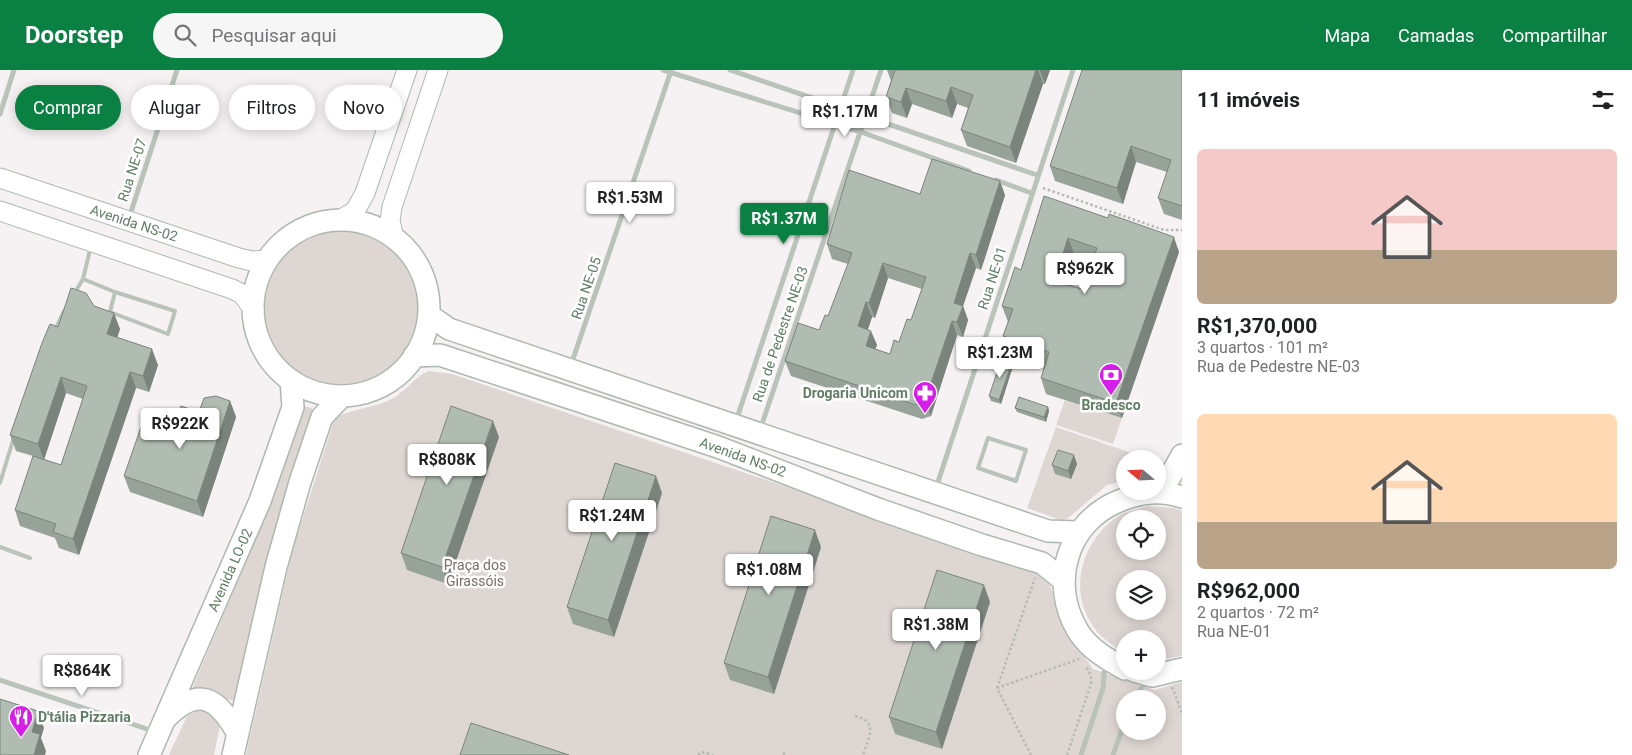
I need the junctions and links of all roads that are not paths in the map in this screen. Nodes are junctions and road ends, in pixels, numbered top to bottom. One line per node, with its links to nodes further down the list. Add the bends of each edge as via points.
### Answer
1 (14, 70): 12 (street)
2 (177, 70): 23 (street, Rua NE-07)
3 (407, 70): 22 (street, via 363,198 355,211)
4 (438, 70): 24 (street, via 392,210 390,221)
5 (663, 70): 10 (street)
6 (730, 70): 11 (street)
7 (852, 70): 11 (street, Rua de Pedestre NE-03)
8 (881, 70): 13 (street, Rua de Pedestre NE-03)
9 (1073, 70): 17 (street, Rua NE-01)
10 (671, 71): 14 (street); 35 (street, Rua NE-05)
11 (840, 107): 13 (street); 14 (street, Rua de Pedestre NE-03)
12 (0, 114)
13 (866, 117): 15 (street, Rua de Pedestre NE-03); 17 (street)
14 (834, 124): 15 (street); 38 (street, Rua de Pedestre NE-03)
15 (861, 132): 16 (street); 40 (street, Rua de Pedestre NE-03)
16 (977, 174)
17 (1037, 175): 20 (street, Rua NE-01)
18 (986, 177): 20 (street)
19 (0, 178): 23 (street, Avenida NS-02)
20 (1031, 193): 45 (street, Rua NE-01)
21 (0, 211): 25 (street)
22 (340, 220): 24 (main road, via 368,225); 26 (main road, via 299,232)
23 (128, 221): 26 (street, Avenida NS-02, via 248,261)
24 (394, 238): 32 (main road, via 410,254 421,272 428,294)
25 (92, 242): 27 (lane); 31 (street, via 236,290)
26 (268, 260): 31 (main road, via 257,284)
27 (82, 279): 28 (lane); 29 (lane)
28 (115, 292): 28 (lane, via 110,312 168,334 175,311)
29 (73, 296)
30 (68, 304): 33 (lane)
31 (254, 310): 36 (main road, via 263,349)
32 (428, 315): 34 (main road, via 424,338); 35 (main road, Avenida NS-02, via 449,329)
33 (52, 338)
34 (414, 356): 37 (main road, via 400,373 381,387); 52 (main road, Avenida NS-02, via 440,355 718,446 878,509 1042,563)
35 (569, 370): 38 (main road, Avenida NS-02)
36 (291, 380): 37 (main road, via 315,392); 58 (main road, Avenida LO-02, via 293,407 266,487)
37 (342, 396): 59 (main road, via 322,418 300,482 276,566)
38 (734, 427): 40 (main road, Avenida NS-02)
39 (18, 428): 44 (lane)
40 (758, 435): 45 (main road, Avenida NS-02)
41 (988, 438): 41 (lane, via 978,468 1016,481 1026,450)
42 (1182, 455): 43 (main road)
43 (1166, 480)
44 (0, 483)
45 (935, 493): 49 (main road, Avenida NS-02, via 1048,530)
46 (1166, 495): 47 (main road)
47 (1182, 498)
48 (1122, 500): 49 (main road, via 1092,517)
49 (1078, 532): 52 (main road, via 1066,559)
50 (0, 547): 51 (lane)
51 (30, 558)
52 (1063, 580): 53 (main road, via 1064,596 1078,631)
53 (1105, 658): 54 (main road); 63 (street, via 1103,688)
54 (1116, 664)
55 (0, 680): 58 (street)
56 (1152, 680): 57 (street)
57 (1142, 690)
58 (161, 726): 59 (main road, via 180,704 202,700 223,709); 61 (main road, Avenida LO-02)
59 (238, 734): 62 (main road)
60 (1118, 740): 64 (street)
61 (149, 755)
62 (233, 755)
63 (1081, 755)
64 (1113, 755)

